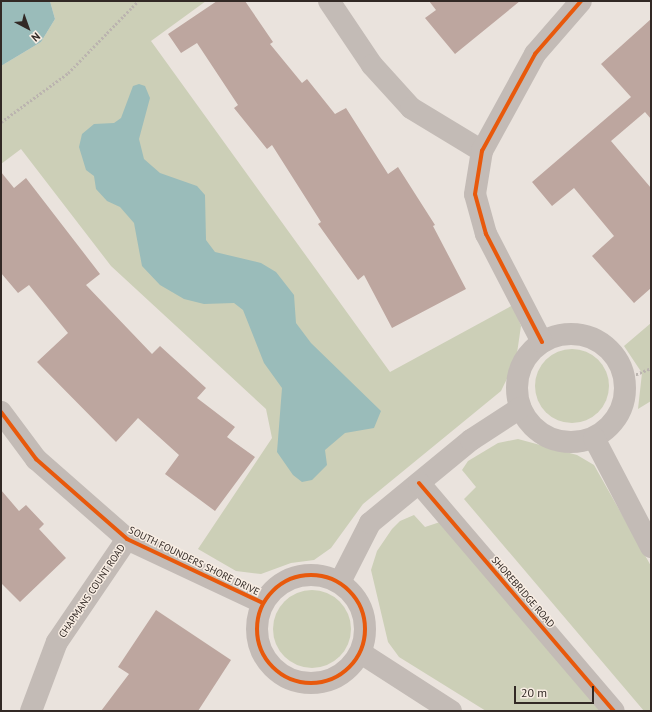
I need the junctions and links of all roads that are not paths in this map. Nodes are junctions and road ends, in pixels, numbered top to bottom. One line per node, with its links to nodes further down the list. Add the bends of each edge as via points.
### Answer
1 (329, 1): 3 (street, via 372,65 411,108)
2 (581, 1): 3 (street, via 535,54)
3 (482, 151): 4 (street, via 475,194 486,234)
4 (542, 342): 5 (street, via 522,365 516,385); 7 (street, via 572,334 592,338 609,349 625,379 621,410 611,426)
5 (520, 408): 7 (street, via 530,426 548,438 571,444); 8 (street, via 471,440)
6 (1, 412): 9 (street, SOUTH FOUNDERS SHORE DRIVE, via 36,459)
7 (594, 438): 10 (street)
8 (419, 483): 11 (street, via 370,523); 16 (street, SHOREBRIDGE ROAD)
9 (127, 540): 12 (street, SOUTH FOUNDERS SHORE DRIVE); 14 (street, CHAPMANS COUNT ROAD, via 57,642)
10 (651, 547)
11 (340, 582): 12 (street, via 320,575 299,576 280,584); 13 (street, via 355,596 364,613 366,632)
12 (263, 604): 13 (street, via 257,625 258,645 268,662 285,678 306,684 329,681 347,670)
13 (361, 653): 15 (street)
14 (31, 711)
15 (451, 711)
16 (614, 711)

